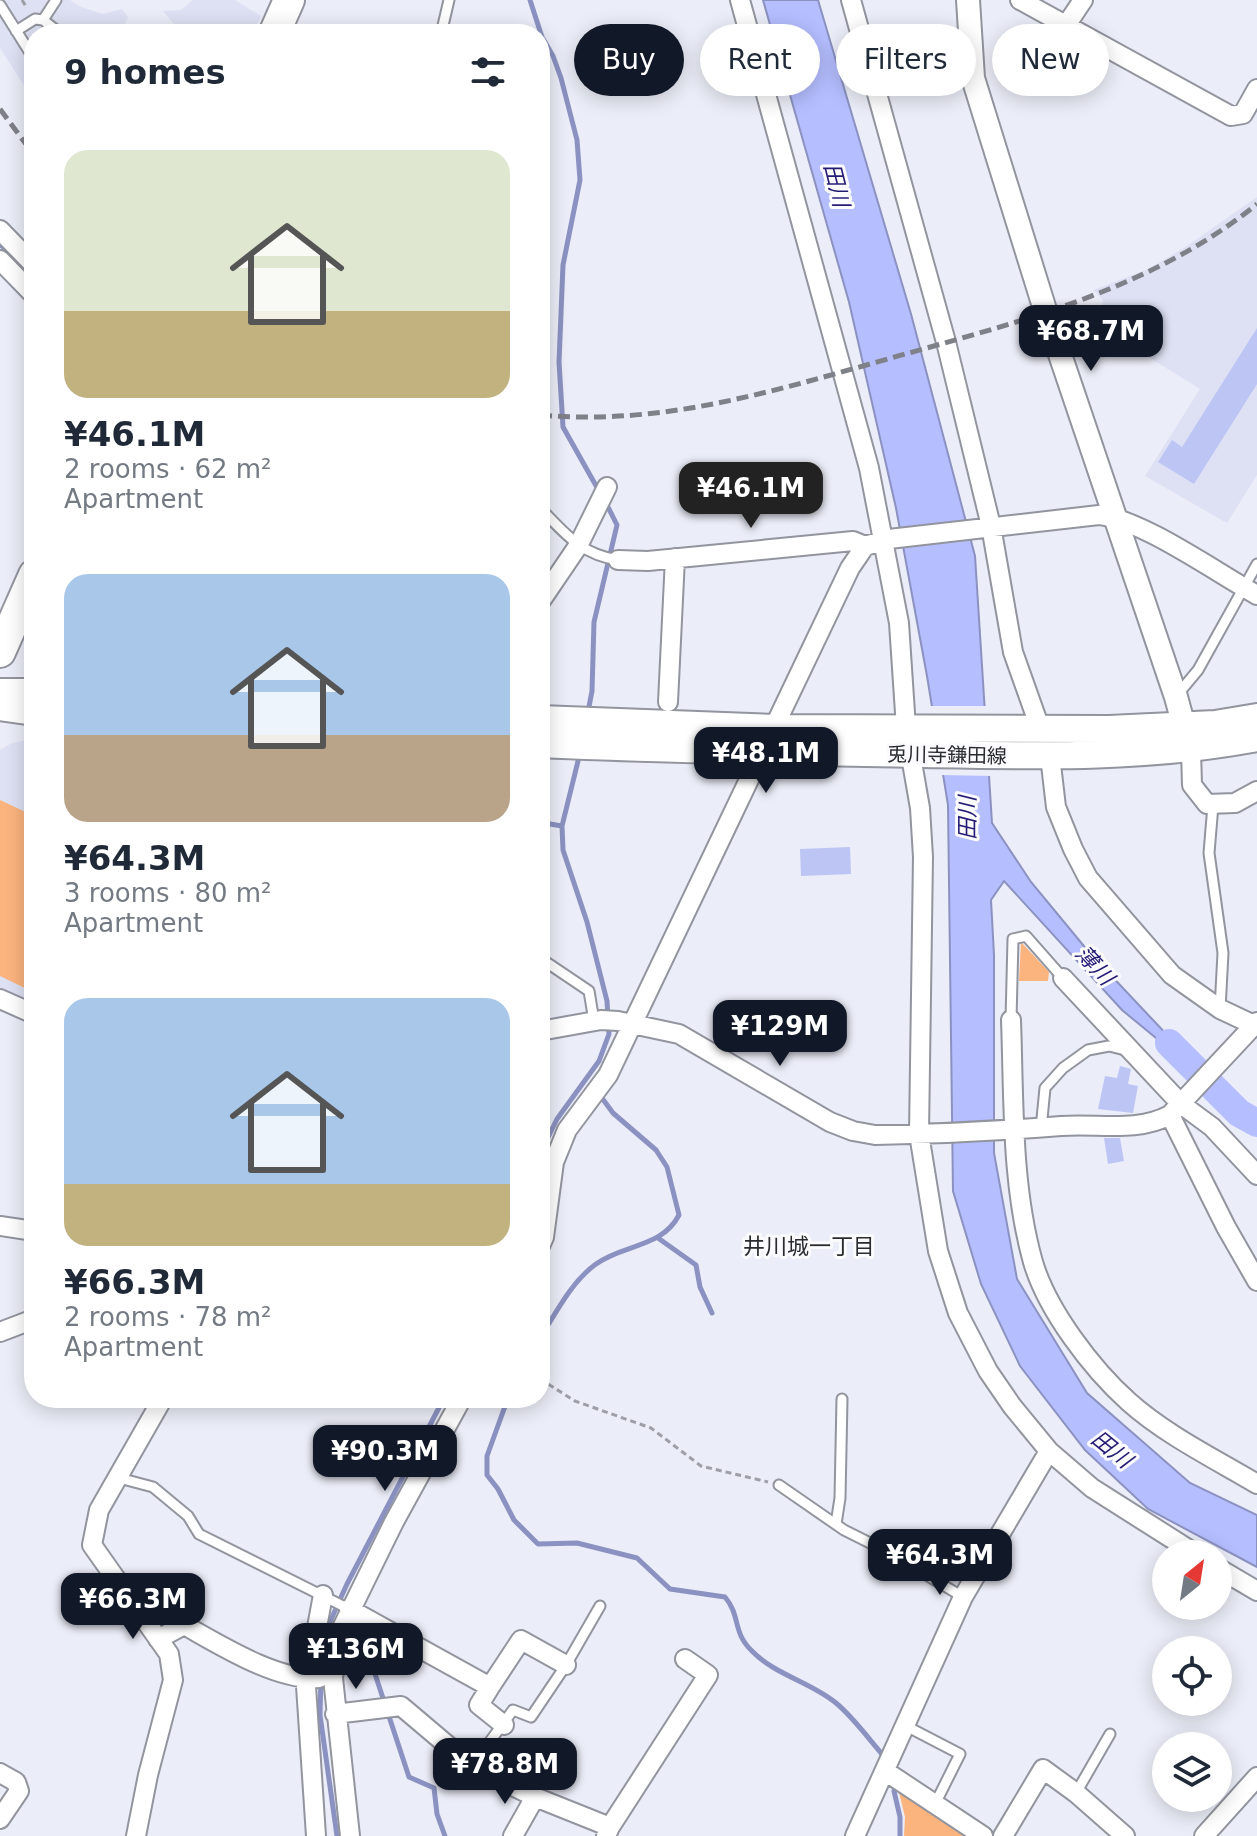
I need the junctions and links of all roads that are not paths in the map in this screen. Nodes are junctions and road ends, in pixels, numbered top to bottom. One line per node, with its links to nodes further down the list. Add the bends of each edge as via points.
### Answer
1 (56, 0): 10 (lane)
2 (289, 0): 13 (highway)
3 (449, 0): 14 (lane)
4 (740, 0): 29 (street)
5 (851, 0): 28 (street, via 946,342)
6 (968, 0): 26 (street, via 973,78)
7 (1020, 0): 15 (street)
8 (1083, 0): 15 (street)
9 (0, 5): 17 (lane)
10 (43, 20): 11 (lane); 12 (lane)
11 (27, 24)
12 (48, 24)
13 (278, 24)
14 (443, 24)
15 (1067, 24)
16 (24, 26): 17 (lane)
17 (16, 31): 18 (lane)
18 (24, 43)
19 (1109, 48): 20 (street, via 1231,116 1243,114)
20 (1257, 89)
21 (0, 230): 22 (street)
22 (24, 255)
23 (0, 260): 24 (street)
24 (24, 285)
25 (607, 487): 30 (street)
26 (1113, 516): 28 (street); 36 (street); 41 (street)
27 (550, 518): 30 (lane)
28 (988, 527): 29 (street); 48 (street, via 1013,652)
29 (887, 540): 31 (street); 51 (street)
30 (578, 546): 32 (lane); 35 (street)
31 (865, 546): 33 (street, via 853,541); 47 (street)
32 (609, 558): 33 (street)
33 (675, 558): 42 (street)
34 (1257, 564): 36 (lane)
35 (550, 587)
36 (1250, 592): 41 (lane)
37 (24, 598): 38 (highway)
38 (0, 652)
39 (0, 692): 40 (main road)
40 (24, 692)
41 (1176, 697): 49 (street)
42 (668, 702)
43 (0, 707): 44 (main road)
44 (24, 711)
45 (1257, 717): 49 (main road, 兎川寺鎌田線)
46 (550, 719): 47 (main road, 兎川寺鎌田線)
47 (775, 728): 51 (main road, 兎川寺鎌田線); 53 (street)
48 (1035, 728): 49 (main road, 兎川寺鎌田線); 51 (main road, 兎川寺鎌田線)
49 (1187, 738): 50 (main road, 兎川寺鎌田線); 54 (main road, 兎川寺鎌田線, via 1142,754); 56 (street, via 1192,785)
50 (1257, 738)
51 (914, 741): 53 (main road, 兎川寺鎌田線); 54 (main road, 兎川寺鎌田線); 70 (street, via 923,857)
52 (550, 744): 53 (main road, 兎川寺鎌田線)
53 (763, 752): 63 (street)
54 (1043, 756): 60 (street, via 1056,807 1088,878 1172,975)
55 (1257, 791): 56 (street, via 1235,803)
56 (1213, 805): 60 (lane, via 1209,853 1223,953)
57 (550, 965): 63 (lane, via 589,991)
58 (1063, 978): 62 (lane, via 1026,936 1013,939); 66 (street)
59 (0, 999): 61 (street)
60 (1220, 1009): 64 (street)
61 (24, 1010)
62 (1011, 1020): 68 (street)
63 (611, 1022): 65 (street); 70 (street, via 679,1034 853,1131); 72 (street, via 597,1089 567,1130 554,1162)
64 (1256, 1024): 67 (street)
65 (550, 1030)
66 (1135, 1053): 67 (street); 69 (lane, via 1109,1046 1088,1050 1063,1068 1045,1088)
67 (1180, 1105): 69 (street, via 1155,1123 1138,1126); 71 (street, via 1212,1127); 75 (street, via 1226,1227)
68 (1012, 1129): 69 (street); 70 (street); 83 (street, via 1034,1265 1075,1342 1131,1403)
69 (1041, 1129)
70 (924, 1134): 81 (street, via 938,1251 958,1313 988,1371)
71 (1257, 1175)
72 (550, 1192)
73 (0, 1226): 74 (street)
74 (24, 1230)
75 (1257, 1281)
76 (24, 1323): 77 (street)
77 (0, 1332)
78 (842, 1399): 85 (lane)
79 (158, 1408): 82 (street)
80 (457, 1408): 92 (street)
81 (1049, 1451): 86 (street, via 1092,1488); 90 (street)
82 (119, 1478): 89 (lane, via 153,1487 188,1516 199,1534); 93 (street, via 99,1510 92,1545)
83 (1257, 1484)
84 (779, 1485): 85 (lane)
85 (836, 1524): 90 (lane)
86 (1174, 1540)
87 (1232, 1576): 88 (street)
88 (1257, 1591)
89 (323, 1595): 92 (lane); 97 (street)
90 (963, 1597): 101 (street)
91 (600, 1606): 95 (lane)
92 (349, 1609): 96 (street, via 339,1634); 98 (street)
93 (158, 1639): 97 (street, via 184,1625 245,1659); 112 (street, via 169,1654 173,1680)
94 (685, 1659): 111 (street, via 708,1675)
95 (566, 1665): 98 (street, via 521,1640); 100 (lane, via 531,1717 513,1710)
96 (333, 1678): 97 (street); 99 (street)
97 (307, 1679): 113 (street)
98 (490, 1687): 100 (street, via 479,1705)
99 (335, 1714): 103 (street, via 401,1706); 114 (street)
100 (504, 1725): 103 (lane)
101 (906, 1726): 104 (street); 109 (lane, via 960,1754)
102 (1110, 1734): 107 (lane)
103 (472, 1766): 108 (street)
104 (885, 1771): 109 (street); 116 (street)
105 (0, 1773): 110 (street, via 16,1782 19,1791)
106 (1257, 1777): 120 (street)
107 (1076, 1793): 118 (street, via 1043,1769); 119 (street)
108 (535, 1797): 111 (street); 115 (street)
109 (935, 1804): 117 (street)
110 (0, 1819)
111 (608, 1832)
112 (136, 1836)
113 (316, 1836)
114 (350, 1836)
115 (513, 1836)
116 (855, 1836)
117 (983, 1836)
118 (1003, 1836)
119 (1125, 1836)
120 (1204, 1836)

